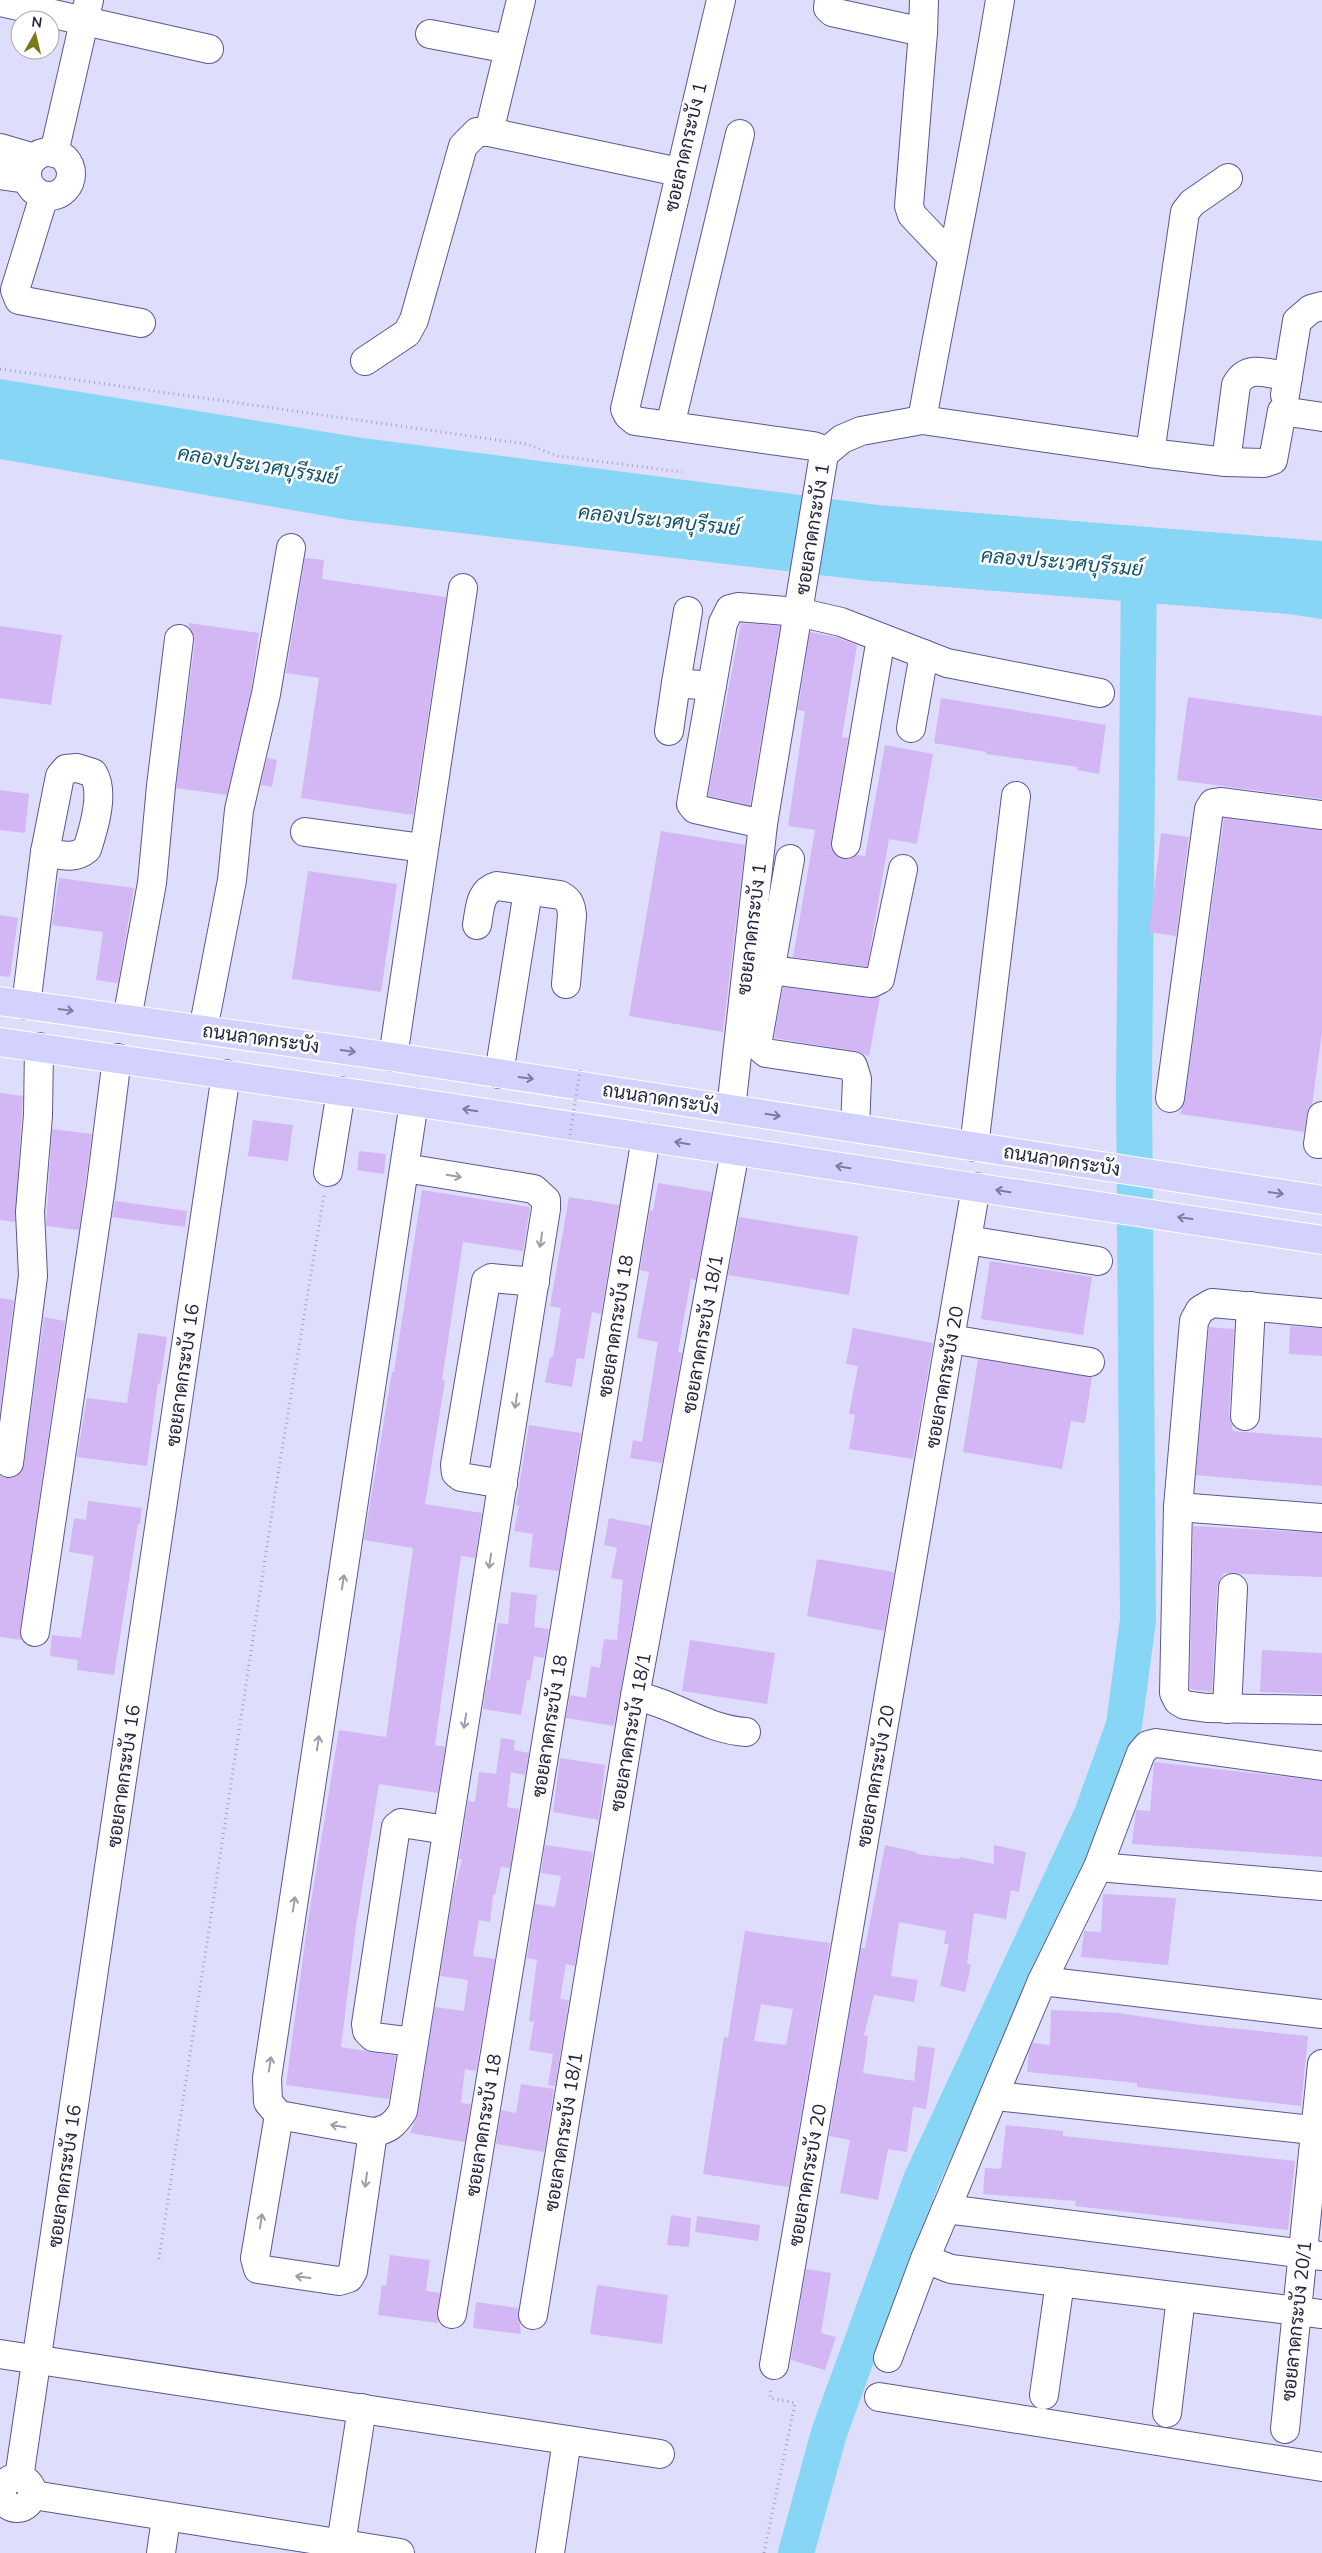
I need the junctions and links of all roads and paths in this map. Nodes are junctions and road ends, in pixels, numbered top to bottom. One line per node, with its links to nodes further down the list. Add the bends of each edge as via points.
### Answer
1 (521, 0): 11 (street)
2 (720, 0): 16 (street, ซอยลาดกระบัง 1)
3 (828, 0): 8 (street, via 828,8 832,12)
4 (924, 0): 8 (street)
5 (1000, 0): 19 (street, via 981,118)
6 (0, 2): 7 (street)
7 (86, 11): 10 (street); 15 (street)
8 (923, 32): 19 (street, via 909,206 912,214)
9 (430, 34): 11 (street)
10 (209, 49)
11 (509, 49): 12 (street)
12 (489, 132): 16 (street); 22 (street, via 477,132 463,146 414,320 407,333)
13 (740, 134): 28 (street)
14 (0, 148): 15 (street)
15 (39, 172): 17 (street); 21 (street, via 16,297)
16 (679, 172): 28 (street, ซอยลาดกระบัง 1, via 625,403 628,415 635,421)
17 (0, 176)
18 (1228, 178): 29 (street, via 1192,203 1185,212)
19 (951, 256): 27 (street)
20 (1322, 306): 24 (street, via 1311,309 1297,321)
21 (140, 324)
22 (365, 361)
23 (0, 369): 32 (path, via 526,444 558,456)
24 (1288, 377): 25 (street); 30 (street, via 1263,371 1241,376 1236,385)
25 (1282, 411): 26 (street); 30 (street, via 1272,460 1264,463)
26 (1322, 417)
27 (922, 420): 29 (street); 31 (street, via 861,431 842,439)
28 (670, 426): 31 (street, ซอยลาดกระบัง 1, via 813,446 819,448)
29 (1150, 453): 30 (street)
30 (1226, 462)
31 (822, 466): 35 (street, ซอยลาดกระบัง 1)
32 (682, 472)
33 (291, 548): 60 (street, via 266,694 239,810 232,880)
34 (463, 588): 50 (street)
35 (800, 604): 37 (street); 41 (street, via 730,609 723,623); 47 (street, ซอยลาดกระบัง 1)
36 (688, 611): 40 (street)
37 (881, 638): 39 (street); 49 (street)
38 (179, 639): 59 (street, via 152,883)
39 (924, 654): 42 (street, via 947,663); 43 (street)
40 (676, 683): 41 (street); 44 (street)
41 (712, 686): 47 (street, via 692,806)
42 (1100, 693)
43 (910, 728)
44 (669, 731)
45 (1016, 796): 77 (street)
46 (1322, 815): 69 (street, via 1220,802 1213,803 1209,809)
47 (763, 824): 71 (street, ซอยลาดกระบัง 1)
48 (305, 832): 50 (street)
49 (846, 844)
50 (423, 848): 63 (street)
51 (45, 852): 58 (street)
52 (790, 859): 56 (street)
53 (903, 869): 56 (street, via 880,980 872,983)
54 (528, 890): 55 (street, via 489,888 483,895); 57 (street, via 560,895 571,904); 67 (street)
55 (477, 925)
56 (770, 970): 73 (street, via 757,1045 766,1053 853,1066 857,1079)
57 (566, 984)
58 (13, 1003): 59 (main road, ถนนลาดกระบัง, one-way to 59)
59 (127, 1019): 60 (main road, ถนนลาดกระบัง)
60 (203, 1030): 63 (main road, ถนนลาดกระบัง, one-way to 63)
61 (0, 1042): 62 (main road, ถนนลาดกระบัง)
62 (38, 1047): 64 (main road, ถนนลาดกระบัง); 92 (street, via 38,1115 30,1212 32,1276)
63 (393, 1057): 67 (main road, ถนนลาดกระบัง)
64 (116, 1058): 66 (main road, ถนนลาดกระบัง); 97 (street, via 101,1186)
65 (580, 1070): 74 (path, bridge)
66 (226, 1074): 68 (main road, ถนนลาดกระบัง); 125 (street, ซอยลาดกระบัง 16)
67 (499, 1074): 71 (main road, ถนนลาดกระบัง, one-way to 71)
68 (341, 1091): 70 (main road, ถนนลาดกระบัง); 80 (street)
69 (1170, 1098)
70 (414, 1102): 75 (main road, ถนนลาดกระบัง, one-way to 70); 79 (street)
71 (731, 1109): 73 (main road, ถนนลาดกระบัง, one-way to 73)
72 (1322, 1116): 76 (street)
73 (855, 1128): 77 (main road, ถนนลาดกระบัง)
74 (570, 1135)
75 (646, 1137): 78 (main road, ถนนลาดกระบัง, one-way to 75); 121 (street, ซอยลาดกระบัง 18)
76 (1318, 1144)
77 (974, 1147): 82 (main road, ถนนลาดกระบัง, one-way to 82)
78 (735, 1151): 81 (main road, ถนนลาดกระบัง, one-way to 78); 98 (street, ซอยลาดกระบัง 18/1)
79 (406, 1168): 86 (street, one-way to 86, via 541,1193 546,1200 546,1209); 111 (street, one-way to 79, via 268,2102 268,2078)
80 (328, 1172): 116 (path, via 277,1480)
81 (976, 1187): 83 (street, ซอยลาดกระบัง 20); 84 (main road, ถนนลาดกระบัง, one-way to 81)
82 (1322, 1200)
83 (967, 1240): 85 (street); 89 (street, ซอยลาดกระบัง 20)
84 (1322, 1240)
85 (1098, 1261)
86 (535, 1282): 93 (street, one-way to 93); 93 (street, via 490,1278 486,1281 455,1465 461,1478)
87 (1250, 1306): 88 (street); 91 (street); 94 (street, via 1210,1303 1198,1314 1193,1325)
88 (1322, 1313)
89 (950, 1339): 90 (street); 126 (street, ซอยลาดกระบัง 20)
90 (1090, 1362)
91 (1245, 1416)
92 (9, 1463)
93 (502, 1484): 103 (street, one-way to 103)
94 (1178, 1507): 95 (street); 99 (street, via 1174,1693 1185,1705)
95 (1322, 1518)
96 (1233, 1588): 99 (street)
97 (35, 1632)
98 (635, 1696): 101 (street, via 652,1699 711,1726); 122 (street, ซอยลาดกระบัง 18/1)
99 (1227, 1709): 100 (street)
100 (1322, 1710)
101 (746, 1732)
102 (1322, 1766): 104 (street, via 1156,1743 1148,1745 1141,1753)
103 (447, 1830): 108 (street); 108 (street, via 401,1823 394,1833 366,2024 373,2037)
104 (1098, 1867): 105 (street); 106 (street)
105 (1322, 1886)
106 (1042, 1981): 107 (street); 110 (street)
107 (1322, 2014)
108 (414, 2042): 113 (street, via 402,2112 396,2123 386,2130)
109 (1322, 2064): 112 (street, ซอยลาดกระบัง 20/1)
110 (996, 2096): 112 (street); 114 (street)
111 (279, 2114): 113 (street, one-way to 111); 113 (street, one-way to 111, via 353,2271 349,2278 339,2281 271,2272 258,2269 255,2258)
112 (1319, 2131): 115 (street, ซอยลาดกระบัง 20/1)
113 (372, 2132)
114 (946, 2209): 115 (street); 117 (street)
115 (1312, 2255): 120 (street, ซอยลาดกระบัง 20/1)
116 (159, 2259)
117 (926, 2259): 118 (street, via 951,2268); 124 (street)
118 (1060, 2282): 119 (street); 127 (street)
119 (1181, 2297): 120 (street); 130 (street)
120 (1309, 2313): 131 (street, ซอยลาดกระบัง 20/1)
121 (452, 2314)
122 (533, 2315)
123 (0, 2354): 125 (street)
124 (888, 2358)
125 (37, 2360): 129 (street); 135 (street, ซอยลาดกระบัง 16)
126 (774, 2365): 141 (path, via 770,2398 795,2403)
127 (1044, 2395)
128 (879, 2397): 134 (street)
129 (362, 2408): 132 (street); 137 (street)
130 (1167, 2413)
131 (1285, 2429)
132 (567, 2440): 133 (street); 140 (street)
133 (660, 2454)
134 (1322, 2467)
135 (13, 2489): 136 (street)
136 (166, 2518): 137 (street); 138 (street)
137 (341, 2544): 139 (street)
138 (161, 2553)
139 (400, 2553)
140 (550, 2553)
141 (764, 2553)

